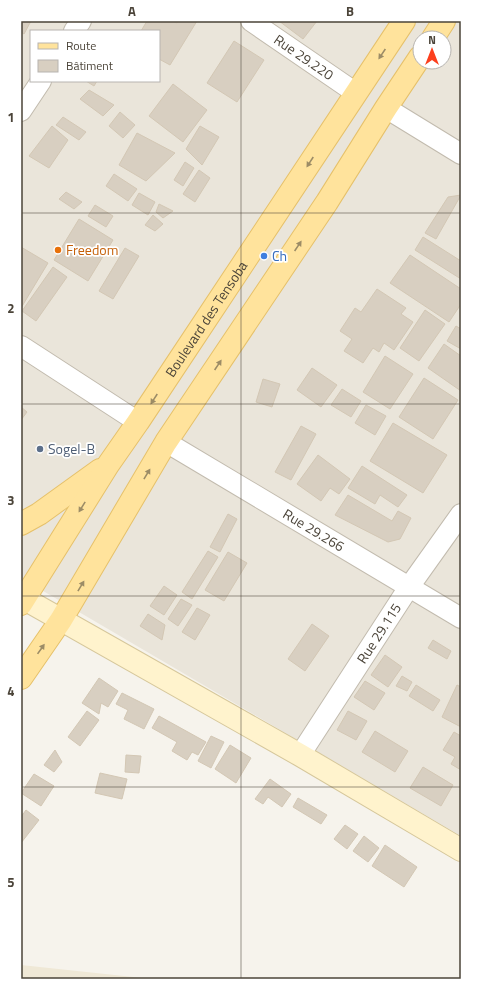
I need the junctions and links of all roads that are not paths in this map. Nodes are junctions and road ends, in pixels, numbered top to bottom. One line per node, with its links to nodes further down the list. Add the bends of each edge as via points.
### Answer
1 (81, 21): 5 (street)
2 (251, 21): 9 (street, Rue 29.220)
3 (404, 21): 9 (main road, Boulevard des Tensoba, one-way to 9)
4 (444, 21): 6 (main road)
5 (75, 30)
6 (438, 30)
7 (412, 69): 11 (main road)
8 (40, 82): 10 (street)
9 (356, 94): 14 (main road, Boulevard des Tensoba, one-way to 14)
10 (23, 103)
11 (386, 108): 12 (street); 15 (main road, one-way to 11, via 327,202)
12 (461, 154)
13 (21, 346): 14 (street)
14 (138, 422): 16 (main road, Boulevard des Tensoba)
15 (166, 442): 19 (street, Rue 29.266); 22 (main road, one-way to 15)
16 (108, 464): 18 (main road); 20 (main road, Boulevard des Tensoba, one-way to 20)
17 (461, 514): 19 (street, Rue 29.115)
18 (21, 524)
19 (409, 587): 21 (street, Rue 29.266); 24 (street, Rue 29.115)
20 (22, 600): 22 (street)
21 (461, 618)
22 (61, 620): 23 (main road, one-way to 22); 24 (street)
23 (21, 678)
24 (300, 756): 25 (street)
25 (461, 850)

